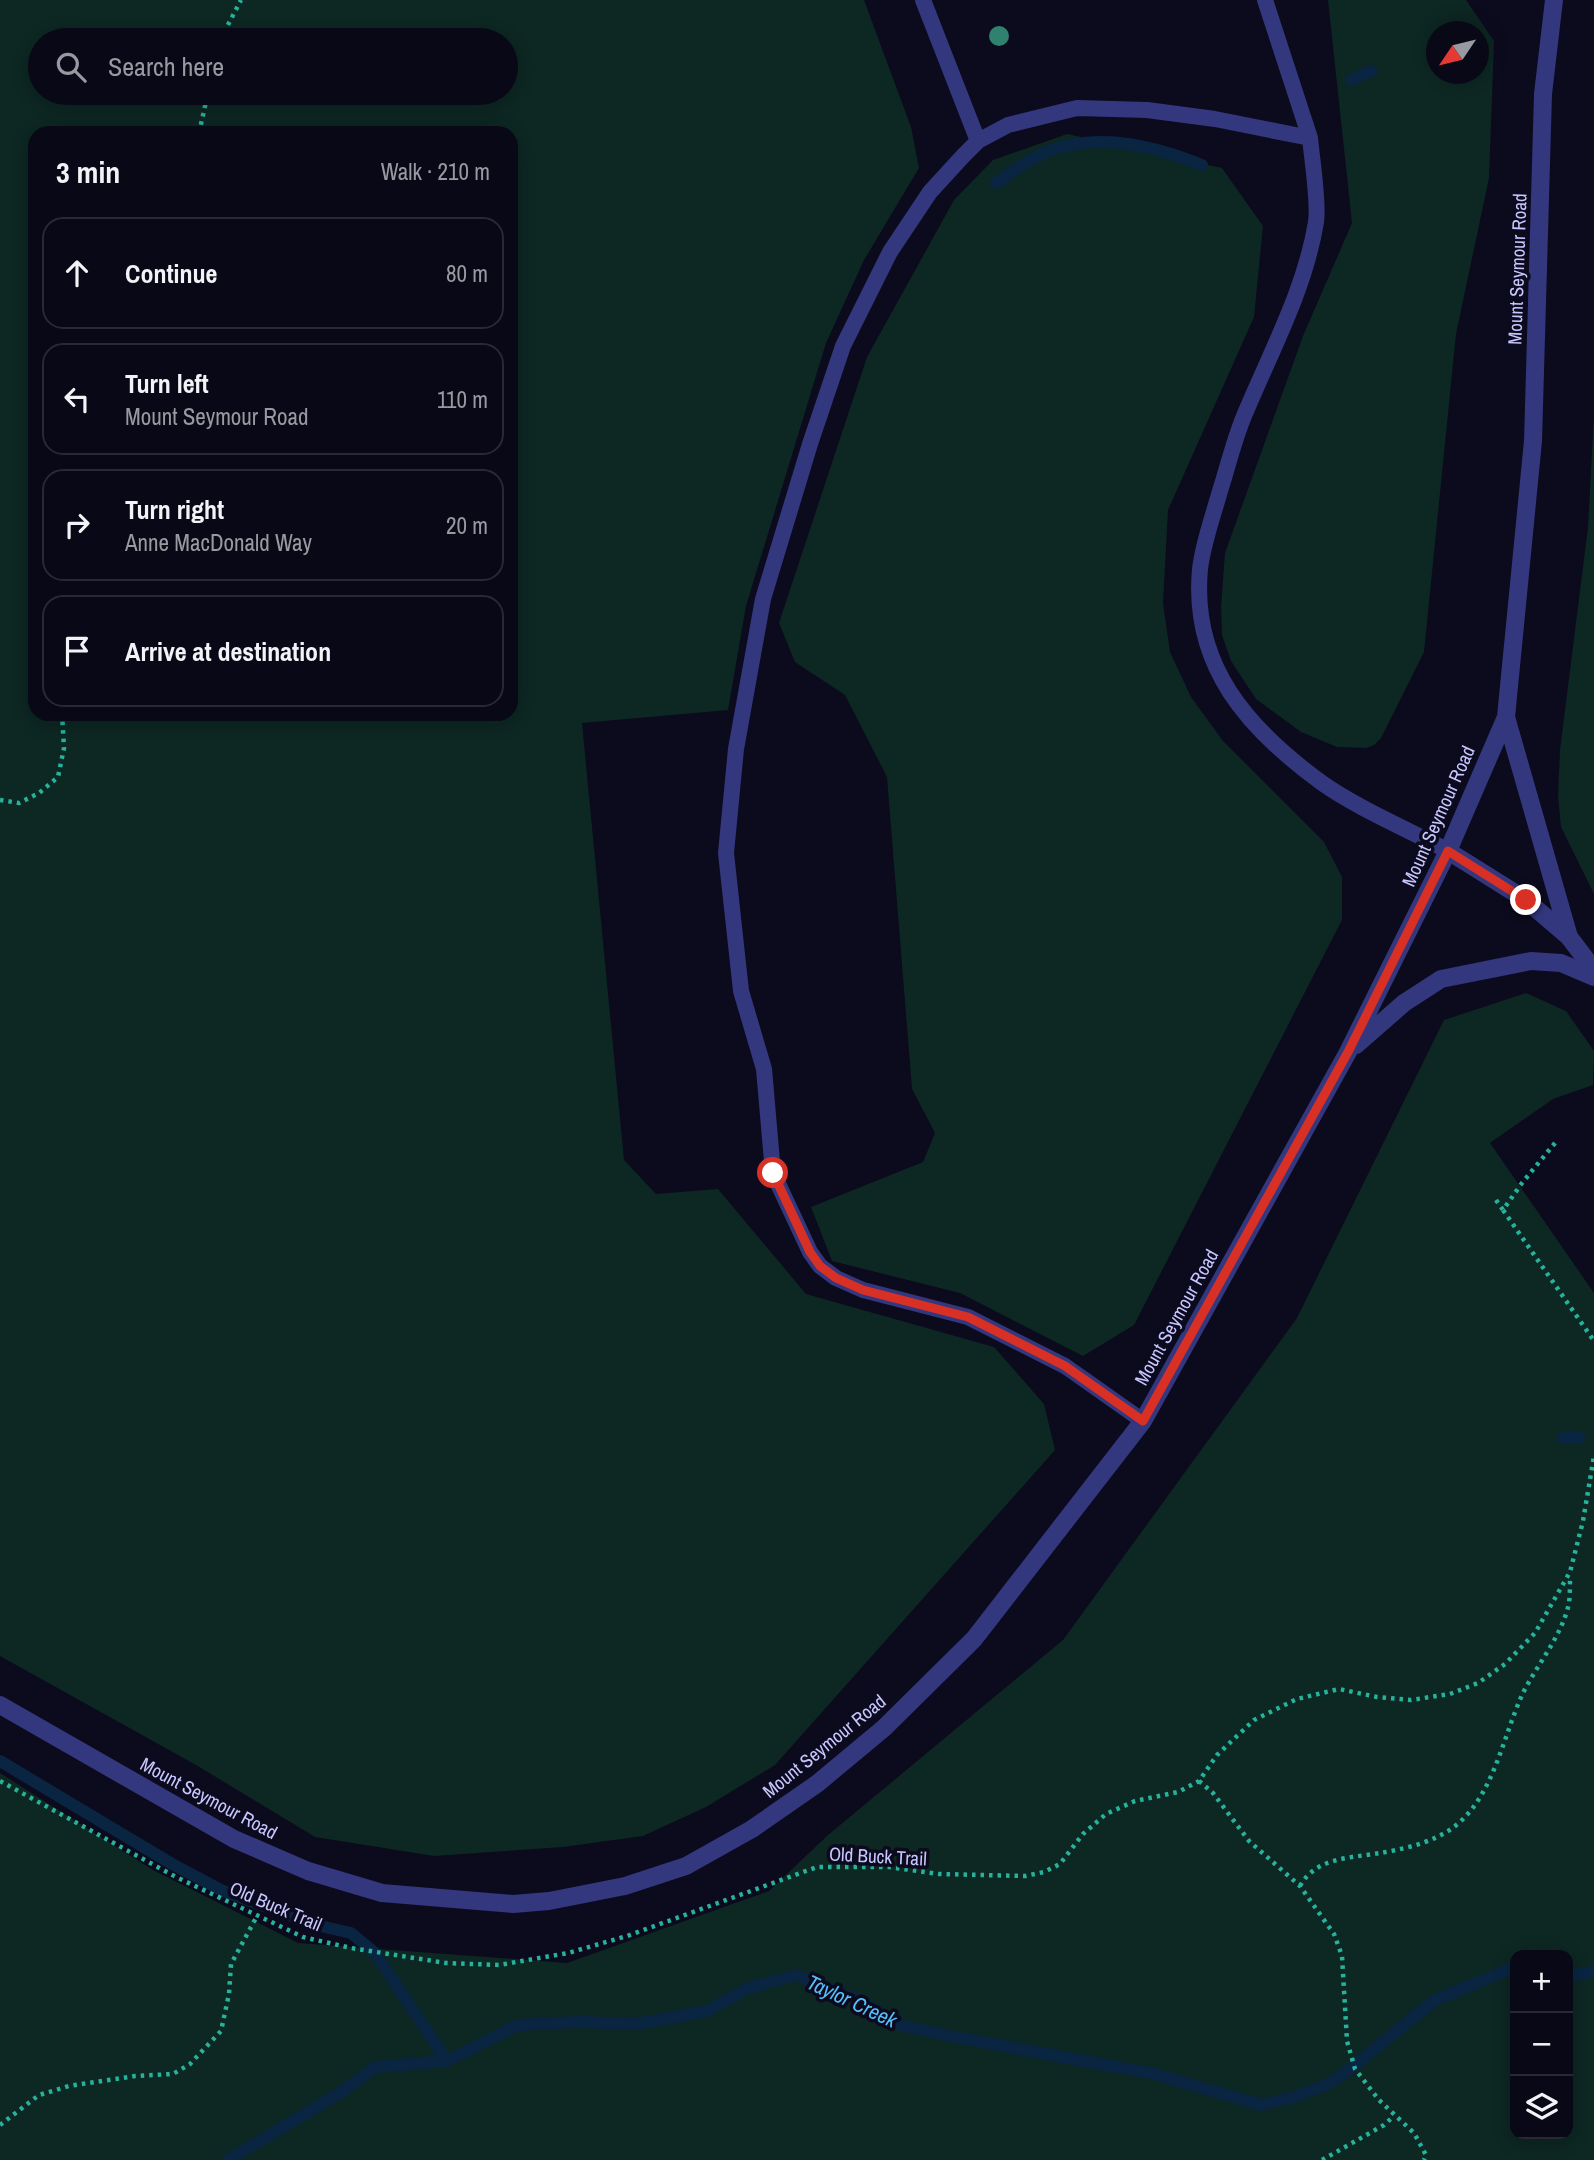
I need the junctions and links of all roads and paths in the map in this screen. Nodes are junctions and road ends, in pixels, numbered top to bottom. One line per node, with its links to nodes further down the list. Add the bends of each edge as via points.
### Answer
1 (241, 0): 5 (path)
2 (923, 0): 9 (lane)
3 (1265, 0): 8 (lane)
4 (1554, 0): 10 (street, Mount Seymour Road, via 1543,93 1533,441)
5 (226, 28)
6 (205, 105): 7 (path)
7 (201, 126)
8 (1310, 138): 9 (lane, via 1147,110 1077,108 1008,125); 13 (lane, via 1316,220 1305,268 1242,419 1200,567 1199,614 1206,647 1221,679 1266,737 1323,784)
9 (978, 141): 22 (lane, via 930,192 890,252 843,345 763,599 736,749 726,853 741,991 764,1069 773,1173 820,1266 863,1290 968,1317 1065,1366)
10 (1506, 716): 13 (street, Mount Seymour Road); 14 (street)
11 (62, 721): 12 (path, via 64,748 58,777 19,803)
12 (0, 800)
13 (1448, 851): 14 (street, via 1526,900); 17 (street, Mount Seymour Road)
14 (1569, 937): 15 (street)
15 (1594, 970)
16 (1594, 977): 17 (street, via 1561,963 1531,961 1441,979 1404,1003)
17 (1348, 1052): 22 (street, Mount Seymour Road)
18 (1555, 1143): 20 (path)
19 (1496, 1199): 20 (path)
20 (1503, 1210): 21 (path)
21 (1594, 1340)
22 (1143, 1421): 25 (street, Mount Seymour Road, via 974,1639 884,1728 818,1783 752,1829 686,1866 625,1886 513,1904 382,1893 308,1871 234,1839)
23 (1594, 1456): 24 (path)
24 (1570, 1572): 27 (path, via 1535,1633 1505,1664 1478,1683 1450,1694 1411,1700 1339,1689 1297,1699 1254,1720 1217,1755); 28 (path, via 1569,1602 1561,1626 1523,1694 1479,1800 1438,1837 1382,1853 1345,1857 1307,1875)
25 (0, 1705)
26 (0, 1781): 29 (path, Old Buck Trail)
27 (1199, 1781): 28 (path, via 1248,1841); 29 (path, Old Buck Trail, via 1106,1814 1060,1864 1044,1872 1025,1876 817,1867 627,1936 568,1953 499,1965 446,1963 351,1948 303,1937)
28 (1300, 1886): 30 (path, via 1334,1934 1342,1956 1347,2041 1355,2070)
29 (257, 1916): 31 (path, via 231,1965 221,2031 190,2064 173,2074 69,2086 39,2095)
30 (1394, 2116): 32 (path); 33 (path, via 1414,2133 1426,2155)
31 (0, 2126)
32 (1322, 2160)
33 (1424, 2160)

